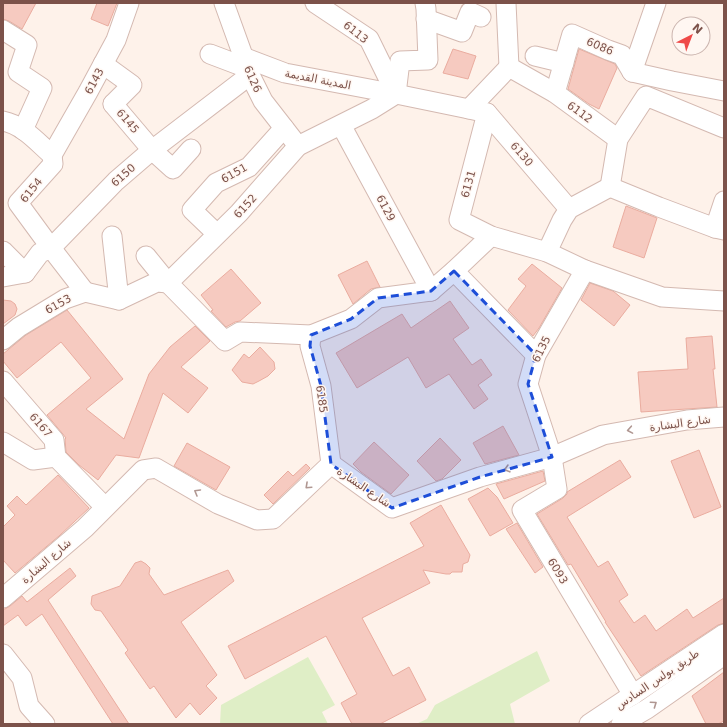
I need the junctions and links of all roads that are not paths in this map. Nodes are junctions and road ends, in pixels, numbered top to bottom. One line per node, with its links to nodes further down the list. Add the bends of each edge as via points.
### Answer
1 (129, 3): 12 (street, 6143, via 116,40)
2 (224, 3): 13 (street, 6126)
3 (315, 3): 18 (street, 6113, via 369,39)
4 (506, 3): 14 (street)
5 (656, 3): 15 (street)
6 (426, 11): 7 (street, via 462,32 470,12); 18 (street, via 428,60 400,61)
7 (481, 17)
8 (3, 30): 27 (street, via 27,45 18,72 42,88)
9 (210, 54): 13 (street, المدينة القديمة)
10 (535, 56): 11 (street)
11 (564, 63): 15 (street, 6086, via 572,34 622,55); 17 (street, 6086)
12 (103, 64): 19 (street, 6145, via 132,85); 21 (street, 6143)
13 (247, 67): 18 (street, المدينة القديمة); 25 (street, 6126, via 263,101); 31 (street, 6150)
14 (509, 67): 17 (street, 6112); 20 (street)
15 (632, 72): 16 (street)
16 (724, 91)
17 (555, 93): 28 (street, 6112)
18 (396, 94): 20 (street); 24 (street, 6152)
19 (113, 104): 21 (street); 31 (street, 6145)
20 (469, 109): 22 (street)
21 (78, 110): 32 (street, 6143)
22 (487, 113): 35 (street, 6130); 39 (street, 6131, via 459,220)
23 (3, 121): 27 (street)
24 (341, 124): 29 (street, 6152); 49 (street, 6129)
25 (284, 128): 29 (street, 6126); 37 (street, 6151, via 249,167 216,183 192,210)
26 (724, 128): 28 (street, via 646,96)
27 (23, 130): 32 (street)
28 (618, 139): 33 (street)
29 (298, 146): 37 (street, 6152)
30 (191, 149): 31 (street, 6145, via 173,169)
31 (152, 150): 40 (street, 6150, via 116,181)
32 (52, 155): 40 (street, 6154, via 53,164 18,203)
33 (610, 187): 35 (street); 36 (street)
34 (724, 201): 36 (street)
35 (569, 210): 42 (street)
36 (719, 229)
37 (217, 234): 48 (street, 6152)
38 (112, 236): 51 (street)
39 (491, 236): 42 (street); 45 (street)
40 (51, 248): 46 (street, 6150, via 40,253); 50 (street, 6154)
41 (3, 251): 46 (street)
42 (547, 252): 44 (street)
43 (146, 256): 48 (street)
44 (585, 270): 52 (street, via 662,297); 55 (street, 6135)
45 (454, 271): 49 (street); 55 (street)
46 (25, 273): 47 (street)
47 (3, 277)
48 (168, 282): 51 (street, via 157,282); 53 (street, via 225,341 240,332)
49 (431, 291): 53 (street, via 378,298 351,319)
50 (84, 292): 51 (street, 6153); 54 (street, 6153, via 65,299 19,327)
51 (119, 300)
52 (724, 301)
53 (310, 335): 61 (street, 6185, via 310,346 321,386)
54 (3, 340)
55 (536, 355): 60 (street, 6135, via 528,384)
56 (3, 381): 59 (street, 6167, via 54,440)
57 (724, 417): 60 (street, شارع البشارة, one-way to 60, via 687,420 603,435)
58 (3, 442): 59 (street, via 33,460)
59 (56, 457): 62 (street)
60 (552, 457): 61 (street, شارع البشارة, one-way to 61, via 480,477 392,508); 67 (street, 6093, via 556,489 522,510)
61 (331, 464): 62 (street, شارع البشارة, one-way to 62, via 273,519 257,520 218,504 156,468 143,470)
62 (105, 507): 63 (street, شارع البشارة, via 85,528)
63 (5, 592)
64 (724, 634): 67 (street, طريق بولس السادس)
65 (3, 654): 68 (street, via 22,678 29,706)
66 (724, 655): 70 (street, طريق بولس السادس, one-way to 66, via 647,709)
67 (633, 695): 69 (street, طريق بولس السادس)
68 (45, 724)
69 (589, 724)
70 (621, 724)

